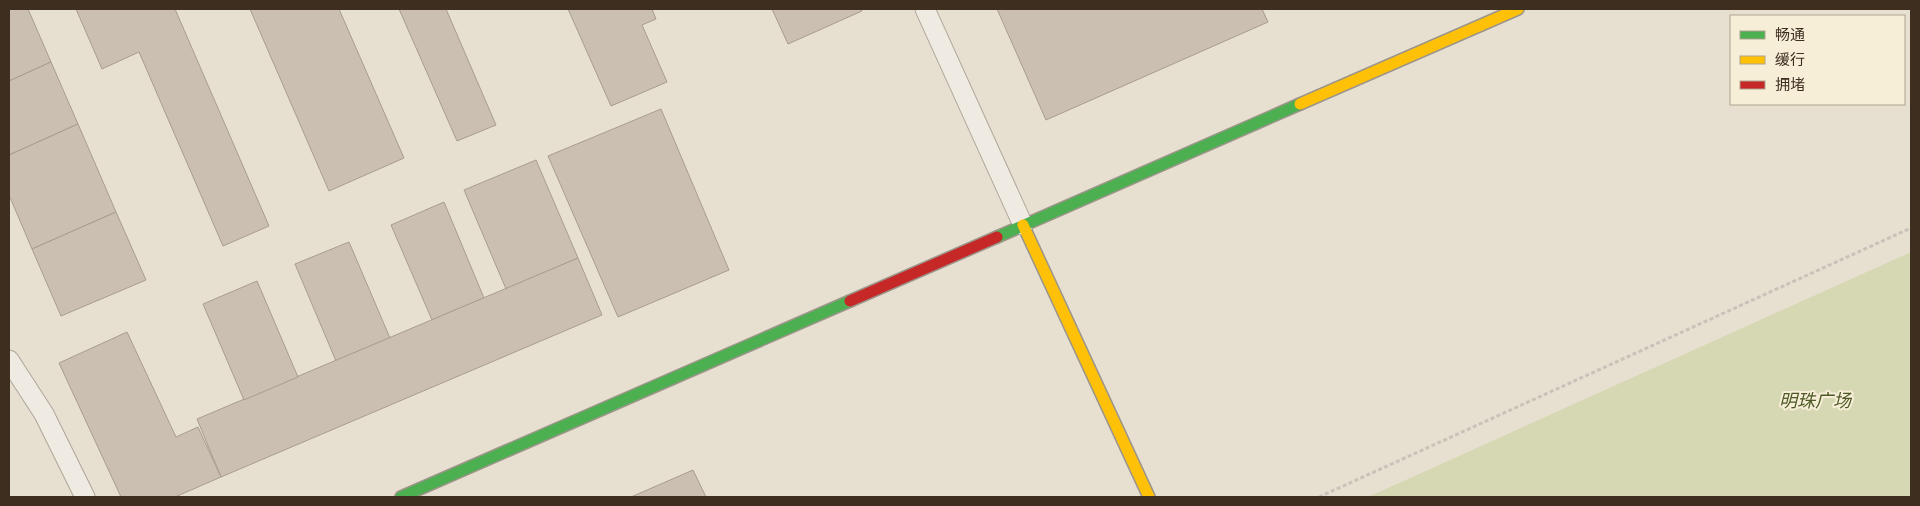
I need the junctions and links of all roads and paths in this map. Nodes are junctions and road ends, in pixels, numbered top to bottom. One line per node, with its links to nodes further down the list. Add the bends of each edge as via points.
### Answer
1 (925, 9): 3 (lane)
2 (1518, 9): 3 (street)
3 (1023, 225): 7 (street); 8 (street)
4 (1911, 228): 9 (path)
5 (9, 360): 6 (lane, via 44,414)
6 (85, 497)
7 (400, 497)
8 (1149, 497)
9 (1319, 497)

